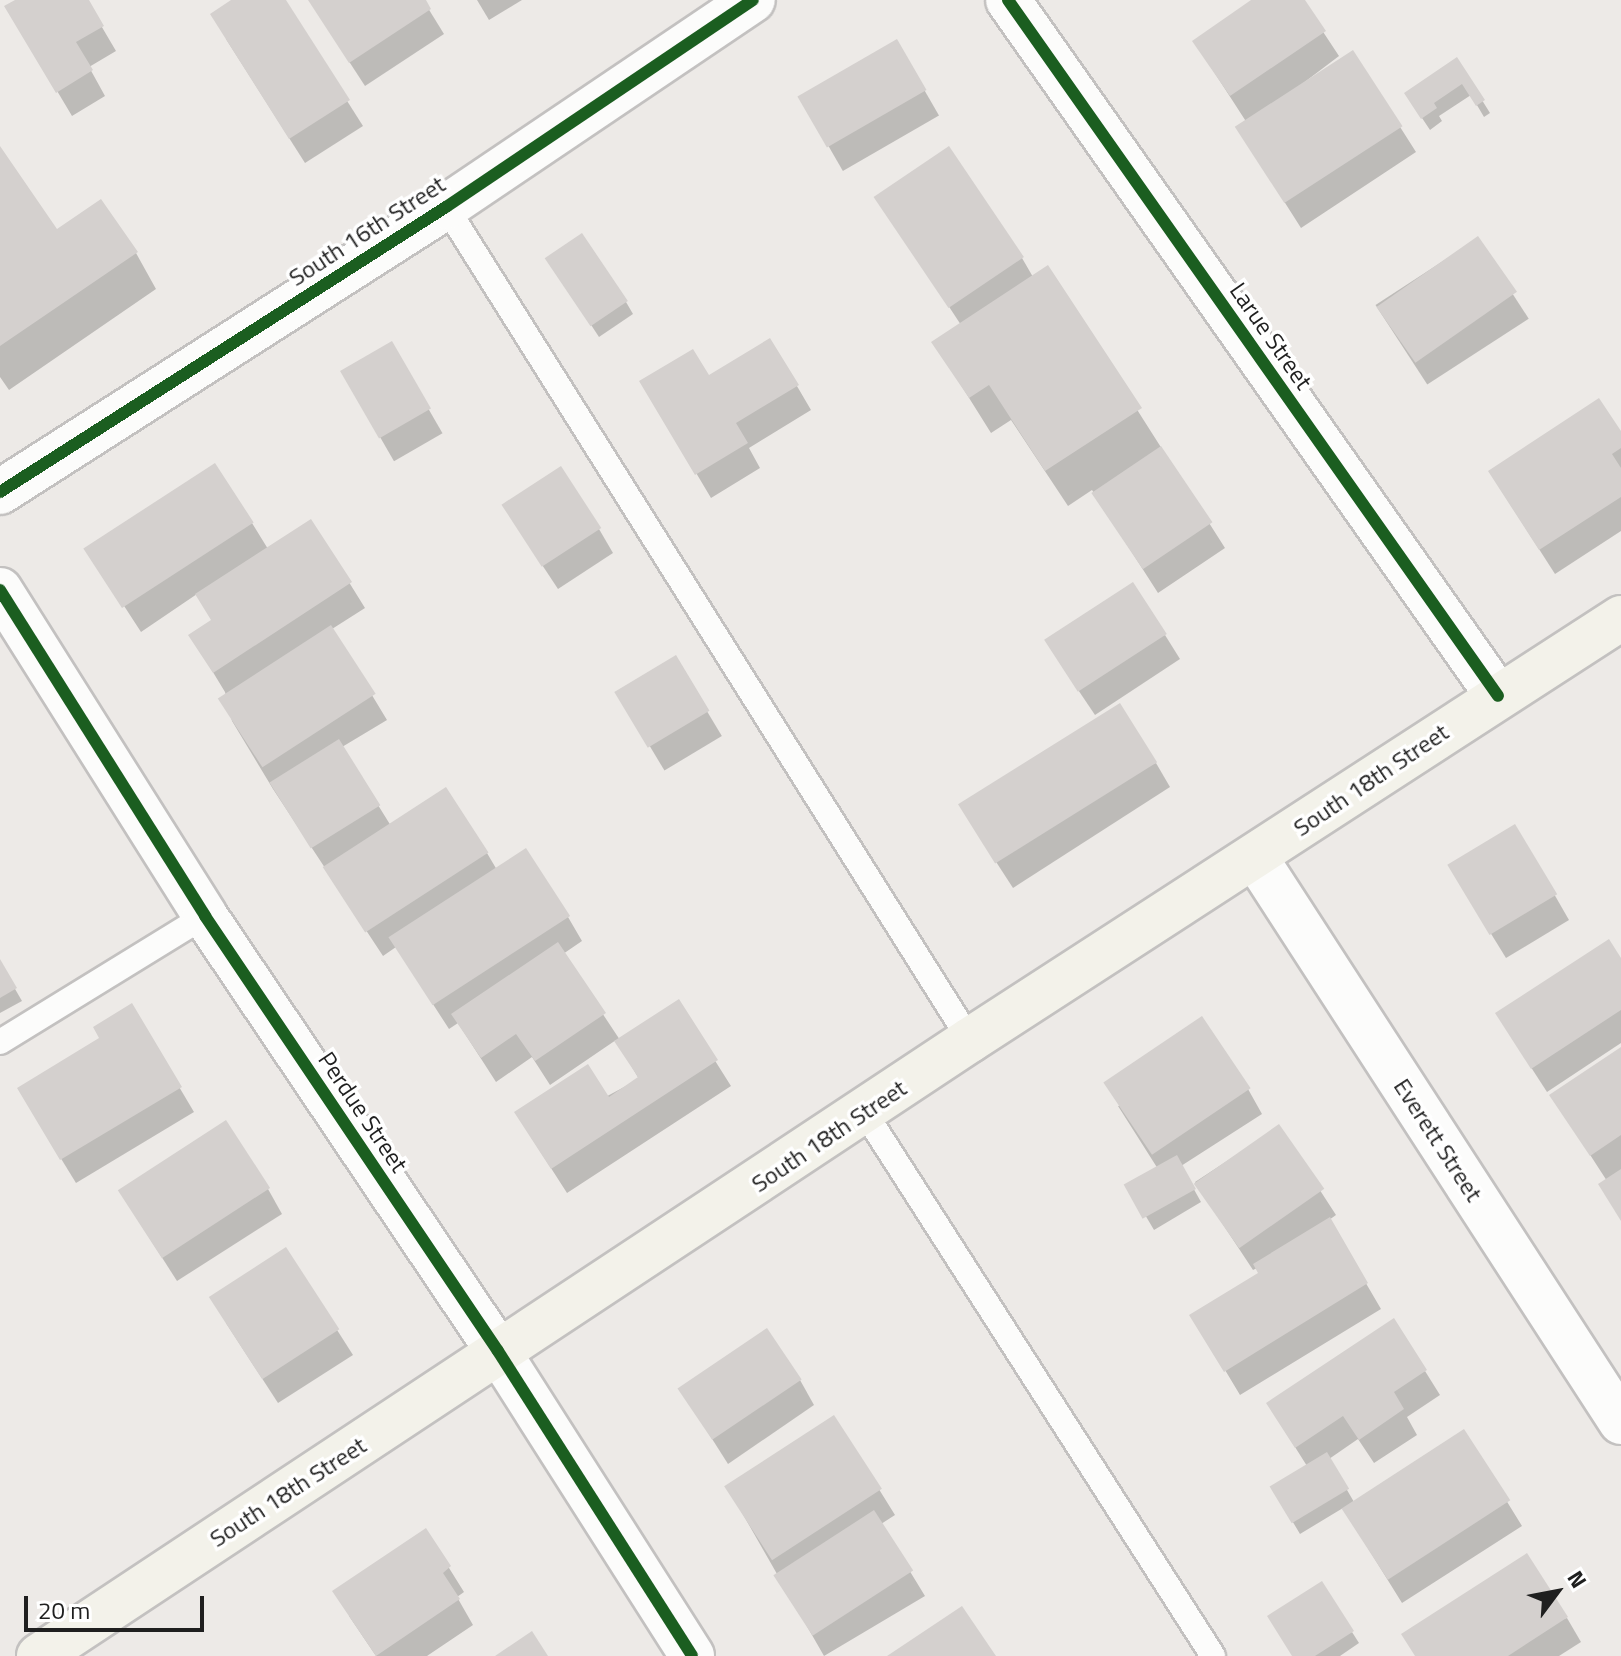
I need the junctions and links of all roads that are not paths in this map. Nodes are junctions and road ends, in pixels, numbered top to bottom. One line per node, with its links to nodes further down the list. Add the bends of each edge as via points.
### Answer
1 (753, 0): 3 (street, South 16th Street)
2 (1008, 0): 7 (street, Larue Street)
3 (446, 207): 4 (street, South 16th Street); 10 (lane)
4 (0, 492)
5 (0, 590): 9 (street, Perdue Street)
6 (1621, 618): 7 (main road, South 18th Street)
7 (1498, 696): 8 (main road, South 18th Street)
8 (1255, 857): 10 (main road, South 18th Street); 14 (street, Everett Street)
9 (205, 916): 11 (lane); 13 (street, Perdue Street)
10 (970, 1040): 12 (main road, South 18th Street)
11 (0, 1042)
12 (865, 1113): 13 (main road, South 18th Street); 17 (lane)
13 (498, 1351): 15 (main road, South 18th Street); 16 (street, Perdue Street)
14 (1621, 1422)
15 (39, 1656)
16 (692, 1656)
17 (1213, 1656)

